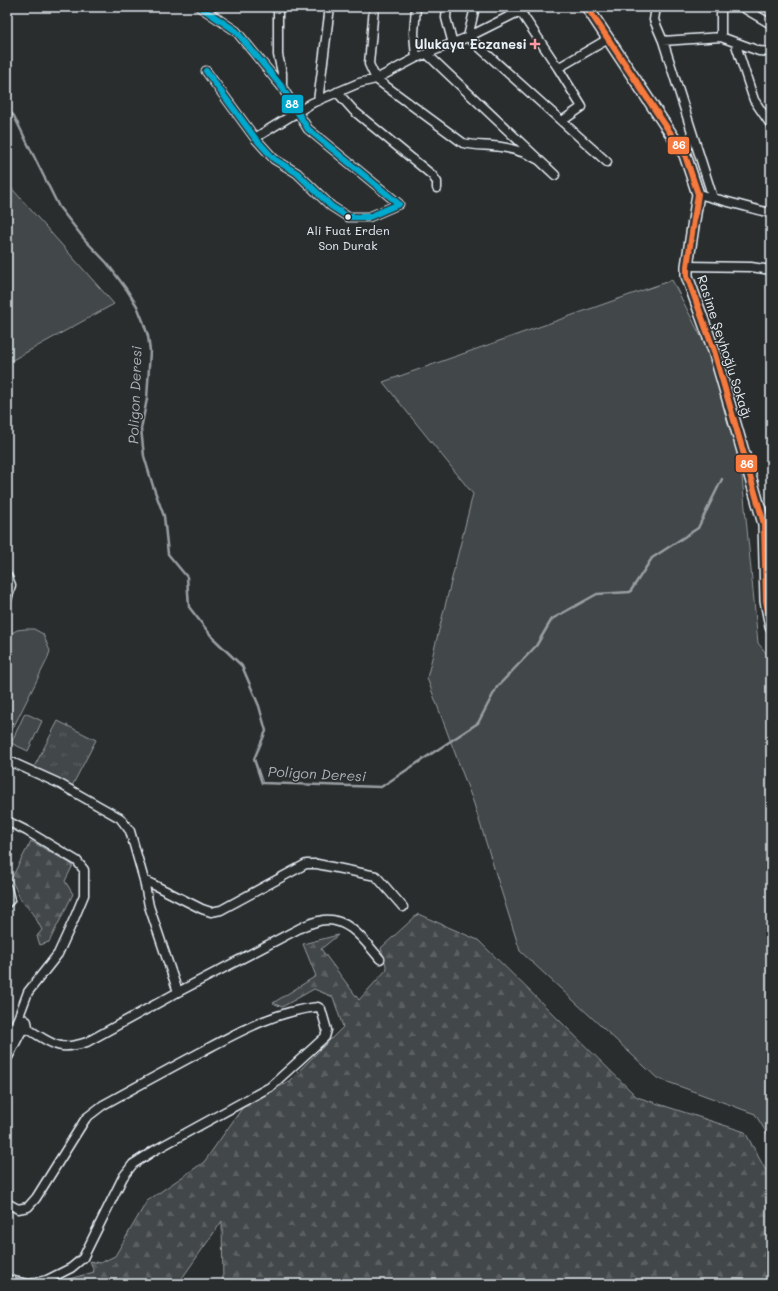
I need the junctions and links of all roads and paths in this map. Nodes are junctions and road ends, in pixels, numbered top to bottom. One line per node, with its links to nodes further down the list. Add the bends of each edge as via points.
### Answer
1 (200, 7): 27 (street, via 236,31)
2 (278, 7): 27 (street, via 278,55)
3 (330, 7): 29 (street)
4 (374, 7): 26 (street, via 369,64)
5 (416, 7): 23 (street)
6 (447, 7): 20 (street, via 446,18)
7 (475, 7): 15 (street)
8 (528, 7): 13 (street)
9 (587, 7): 17 (main road, Rasime Şeyhoğlu Sokağı)
10 (656, 7): 18 (street, via 654,20)
11 (721, 7): 16 (street)
12 (742, 7): 14 (street)
13 (520, 11): 15 (street); 24 (street)
14 (771, 24)
15 (468, 36): 20 (street); 31 (street)
16 (721, 38): 18 (street); 19 (street)
17 (608, 39): 24 (street); 38 (main road, Rasime Şeyhoğlu Sokağı, via 686,155)
18 (663, 42): 39 (street)
19 (735, 42): 21 (street); 32 (street, via 754,100)
20 (453, 44): 22 (street)
21 (771, 52)
22 (427, 54): 23 (street); 34 (street)
23 (416, 58): 26 (street)
24 (558, 68): 31 (street, via 582,107)
25 (206, 71): 33 (street)
26 (376, 79): 28 (street); 34 (street, via 463,143 500,146 526,152)
27 (282, 87): 30 (street)
28 (337, 92): 29 (street); 37 (street, via 354,111 432,175 437,182)
29 (318, 101): 30 (street)
30 (297, 112): 33 (street); 33 (street, via 308,129 399,204 369,217 348,217 330,206 297,173 274,159)
31 (562, 121): 35 (street)
32 (771, 125)
33 (255, 138)
34 (539, 160): 36 (street)
35 (607, 162)
36 (556, 175)
37 (437, 188)
38 (698, 194): 39 (street); 41 (main road, Rasime Şeyhoğlu Sokağı)
39 (713, 198): 40 (street)
40 (771, 212)
41 (687, 266): 42 (street, via 751,267); 43 (main road, Rasime Şeyhoğlu Sokağı, via 687,276 714,351)
42 (771, 270)
43 (768, 532): 46 (main road, Rasime Şeyhoğlu Sokağı, via 766,601)
44 (7, 576): 45 (street, via 11,585)
45 (7, 600)
46 (771, 627)
47 (7, 760): 49 (street, via 58,783 120,818 130,831)
48 (7, 821): 55 (street, via 77,861 84,870 84,895 58,954 28,992)
49 (144, 880): 52 (street, via 211,912 221,910 306,864 317,864 376,876); 54 (street, via 149,906)
50 (7, 888): 51 (street, via 10,900)
51 (7, 903)
52 (403, 907)
53 (380, 959): 54 (street, via 347,925 334,920 320,920)
54 (178, 992): 55 (street, via 88,1042 74,1046 53,1045)
55 (21, 1028): 56 (street); 57 (street)
56 (7, 1040)
57 (7, 1057)
58 (7, 1203): 59 (street, via 18,1209 28,1207 86,1118 103,1105 240,1031 304,1008 321,1009 327,1030 325,1037 270,1087 133,1164 123,1177 83,1258 71,1268 47,1280 29,1284)
59 (7, 1279)

